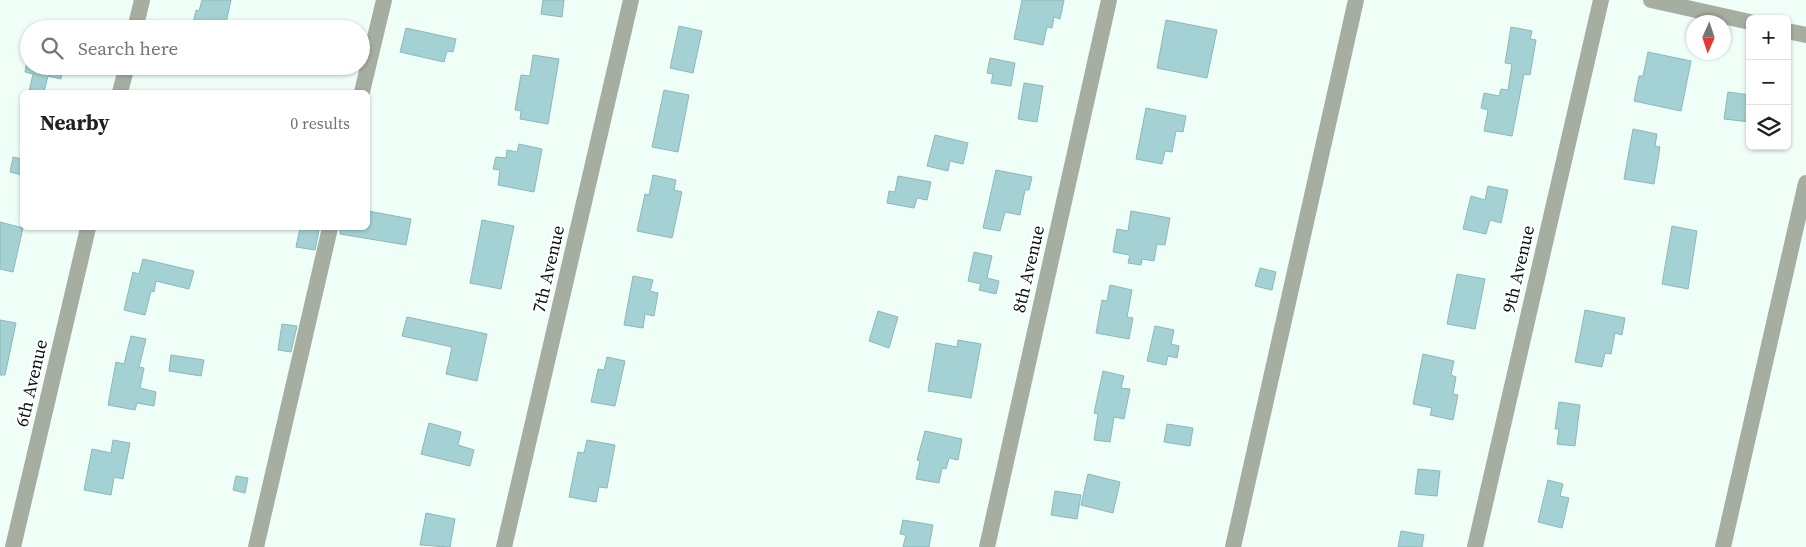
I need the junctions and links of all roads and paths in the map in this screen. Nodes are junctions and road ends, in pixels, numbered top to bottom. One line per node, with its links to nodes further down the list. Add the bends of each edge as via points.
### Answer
1 (142, 0): 8 (street)
2 (384, 0): 12 (street)
3 (631, 0): 22 (street, 7th Avenue)
4 (1109, 0): 23 (street, 8th Avenue)
5 (1356, 0): 24 (street)
6 (1601, 0): 25 (street, 9th Avenue)
7 (1651, 0): 9 (street)
8 (137, 20)
9 (1746, 21)
10 (1791, 32): 11 (street)
11 (1806, 35)
12 (370, 59)
13 (124, 75): 15 (street)
14 (366, 75): 16 (street)
15 (120, 90)
16 (362, 90)
17 (1806, 183): 26 (street)
18 (88, 230): 20 (street, 6th Avenue)
19 (330, 230): 21 (street)
20 (13, 547)
21 (256, 547)
22 (504, 547)
23 (987, 547)
24 (1232, 547)
25 (1474, 547)
26 (1723, 547)

